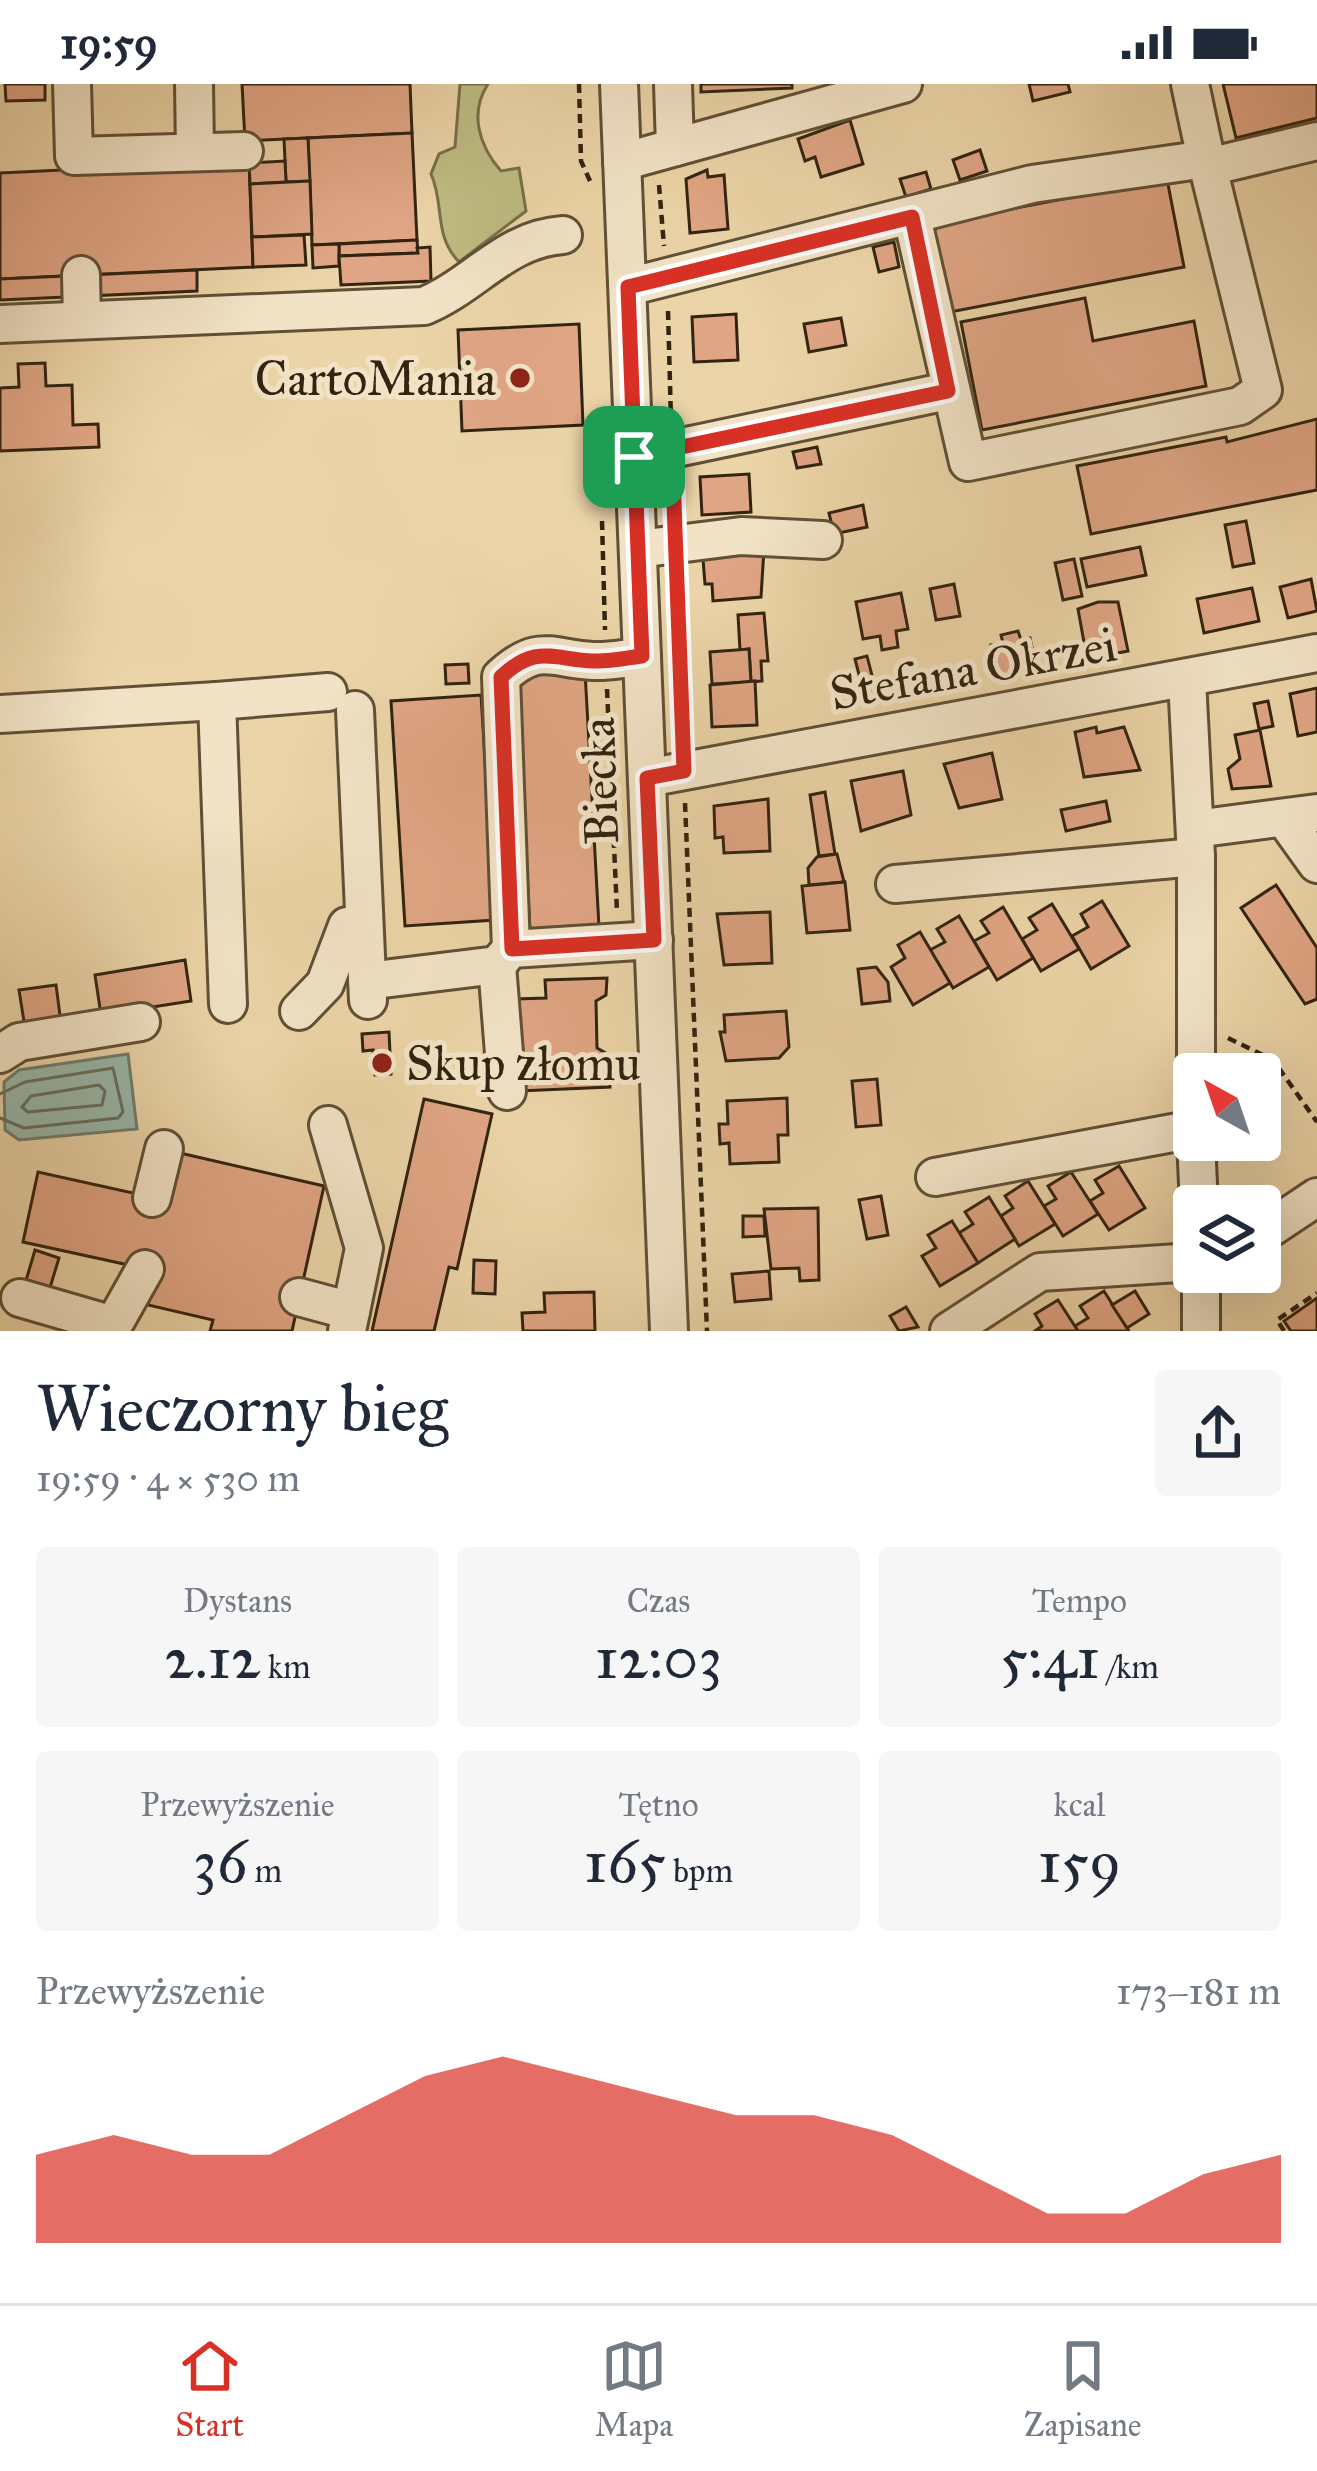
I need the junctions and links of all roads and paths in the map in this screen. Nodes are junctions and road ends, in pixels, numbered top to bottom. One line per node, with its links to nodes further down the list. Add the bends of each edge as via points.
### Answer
1 (71, 84): 9 (street, via 74,156)
2 (194, 84): 9 (street)
3 (619, 84): 10 (street, Biecka)
4 (673, 84): 10 (street)
5 (903, 84): 10 (street)
6 (1190, 84): 11 (street)
7 (1317, 141): 11 (street, via 1221,164)
8 (244, 151): 9 (street)
9 (196, 152)
10 (651, 154): 15 (path); 16 (street, Biecka)
11 (1206, 159): 12 (street, via 1032,184); 19 (street, via 1263,390 1240,406 968,461)
12 (912, 217): 15 (street); 19 (street)
13 (562, 235): 17 (street, via 530,238 424,306)
14 (81, 275): 17 (street)
15 (667, 280): 16 (street); 20 (path)
16 (628, 287): 21 (street, Biecka)
17 (82, 320): 18 (street)
18 (0, 324)
19 (948, 391): 20 (street)
20 (672, 449): 21 (street); 23 (path)
21 (634, 457): 24 (street, Biecka)
22 (823, 540): 23 (street, via 741,536)
23 (677, 544): 24 (street); 30 (path)
24 (638, 549): 26 (street, Biecka)
25 (1317, 653): 27 (street, Stefana Okrzei)
26 (642, 656): 31 (street, Biecka); 38 (street, via 539,656 501,677)
27 (1186, 679): 30 (street, Stefana Okrzei); 33 (street)
28 (217, 701): 29 (street); 38 (street, via 342,701 367,991); 39 (street)
29 (0, 714)
30 (684, 771): 31 (street, Stefana Okrzei); 63 (path)
31 (647, 778): 37 (street, Biecka)
32 (1300, 815): 33 (street); 34 (street)
33 (1195, 843): 35 (street); 42 (street)
34 (1317, 864)
35 (895, 884)
36 (347, 926): 40 (street, via 325,984)
37 (654, 940): 38 (street); 62 (street, Biecka)
38 (504, 957): 45 (street)
39 (228, 1004)
40 (299, 1011)
41 (141, 1022): 43 (street)
42 (1196, 1023): 44 (street); 46 (path, via 1274,1060)
43 (2, 1049)
44 (1196, 1053)
45 (506, 1091)
46 (1317, 1122)
47 (328, 1125): 60 (street, via 364,1247)
48 (1173, 1134): 50 (street)
49 (164, 1150): 52 (street)
50 (934, 1177)
51 (1317, 1197): 53 (street)
52 (152, 1198)
53 (1281, 1221)
54 (1173, 1263): 64 (street, via 1040,1272)
55 (145, 1269): 61 (street)
56 (1201, 1293): 65 (street)
57 (1317, 1293): 66 (path, via 1277,1320)
58 (299, 1297): 60 (street)
59 (20, 1298): 61 (street)
60 (349, 1321)
61 (112, 1328)
62 (669, 1331)
63 (707, 1331)
64 (949, 1331)
65 (1201, 1331)
66 (1284, 1331)

